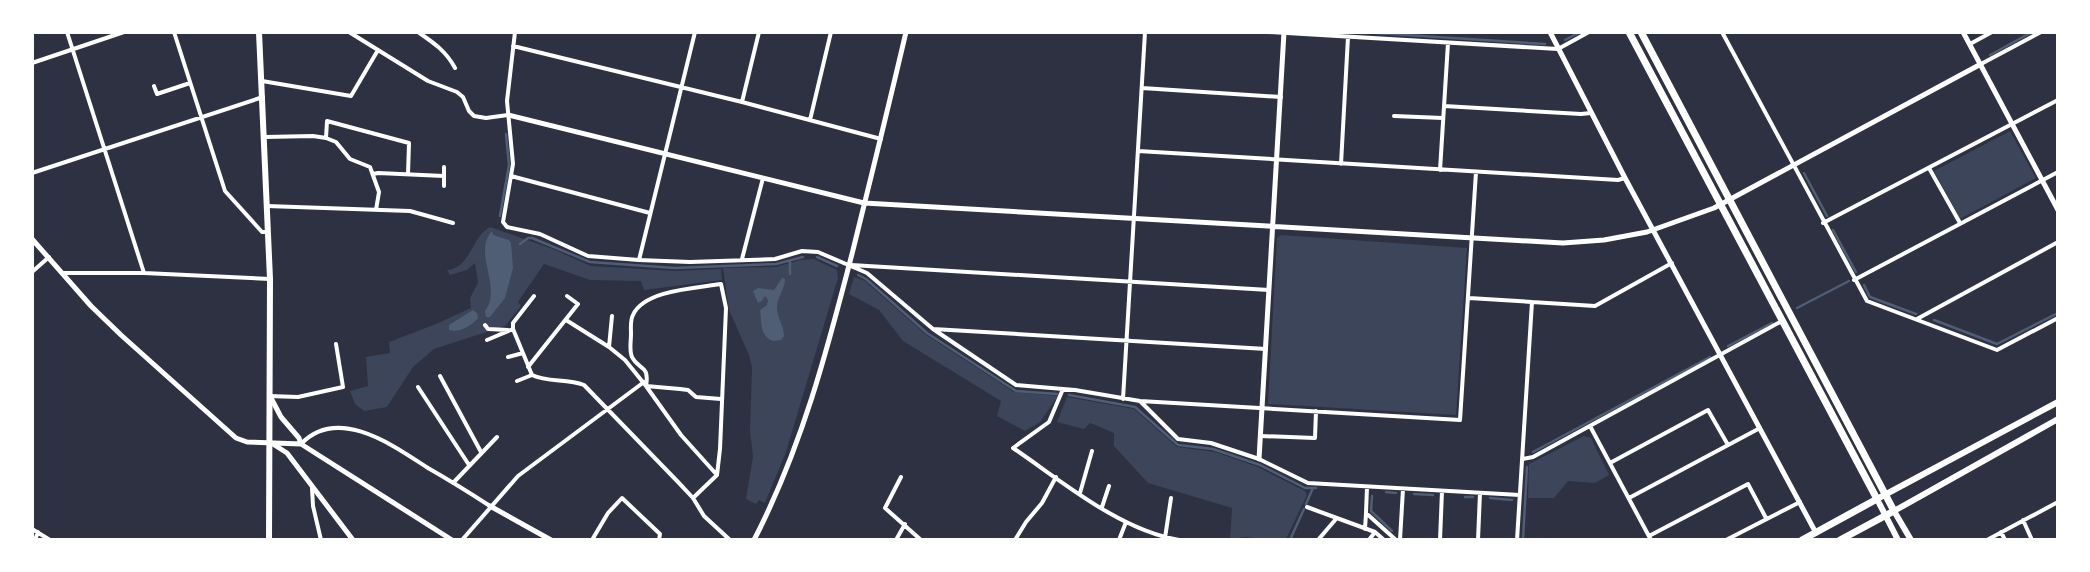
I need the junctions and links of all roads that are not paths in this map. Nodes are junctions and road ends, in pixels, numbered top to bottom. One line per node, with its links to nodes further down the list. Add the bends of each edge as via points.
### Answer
1 (67, 32): 28 (street)
2 (124, 32): 28 (street)
3 (174, 32): 34 (street)
4 (260, 32): 33 (main road)
5 (349, 32): 29 (street)
6 (418, 32): 32 (street, via 440,48)
7 (515, 32): 26 (street)
8 (694, 32): 36 (street)
9 (759, 32): 41 (street)
10 (831, 32): 48 (street)
11 (906, 32): 52 (street)
12 (1145, 32): 37 (street)
13 (1268, 32): 22 (street)
14 (1550, 32): 27 (street)
15 (1589, 32): 27 (street)
16 (1629, 32): 75 (highway)
17 (1641, 32): 73 (highway)
18 (1722, 32): 58 (street)
19 (1963, 32): 25 (street)
20 (1992, 32): 25 (street)
21 (2041, 32): 31 (street)
22 (1284, 33): 23 (street); 39 (street)
23 (1348, 37): 24 (street); 57 (street)
24 (1448, 43): 27 (street); 42 (street)
25 (1970, 44): 31 (street)
26 (513, 46): 36 (street); 44 (street)
27 (1558, 49): 43 (street)
28 (72, 50): 30 (street); 53 (street)
29 (378, 50): 33 (street, via 351,96); 44 (street, via 428,81 457,92 474,116)
30 (32, 63)
31 (1981, 64): 49 (street); 58 (street)
32 (455, 68)
33 (262, 81): 38 (main road)
34 (190, 83): 35 (street, via 157,94); 46 (street)
35 (154, 86)
36 (681, 88): 41 (street); 55 (street)
37 (1142, 88): 39 (street); 54 (street)
38 (262, 97): 46 (street); 50 (main road)
39 (1281, 97): 56 (street)
40 (2058, 100): 49 (street)
41 (742, 102): 48 (street)
42 (1444, 106): 43 (street); 47 (street)
43 (1591, 112): 70 (street)
44 (508, 115): 55 (street); 68 (street, via 513,164)
45 (1394, 116): 47 (street)
46 (201, 117): 53 (street); 86 (street, via 225,191 262,232)
47 (1443, 118): 61 (street)
48 (810, 120): 52 (street)
49 (2012, 124): 60 (street); 71 (street)
50 (264, 137): 51 (street); 76 (main road)
51 (326, 138): 65 (street, via 336,142 350,159 370,166); 66 (street, via 327,121 409,143)
52 (881, 139): 74 (street)
53 (104, 148): 64 (street); 97 (street)
54 (1138, 151): 56 (street); 80 (street)
55 (665, 154): 69 (street); 79 (street)
56 (1276, 160): 57 (street); 84 (street)
57 (1341, 164): 61 (street)
58 (1793, 165): 73 (street); 82 (street)
59 (444, 167): 67 (street)
60 (1929, 168): 82 (street); 83 (street)
61 (1440, 170): 62 (street)
62 (1476, 172): 70 (street); 88 (street)
63 (2058, 172): 71 (street)
64 (32, 173)
65 (373, 174): 66 (street); 77 (street, via 379,192)
66 (408, 174): 67 (street)
67 (444, 176): 72 (street)
68 (511, 176): 79 (street); 92 (street, via 504,222 507,228 540,234 588,256)
69 (763, 178): 74 (street); 91 (street)
70 (1625, 178): 85 (street)
71 (2042, 180): 78 (street); 83 (street)
72 (444, 186)
73 (1729, 200): 75 (street); 162 (highway)
74 (864, 203): 80 (street); 94 (street)
75 (1721, 204): 85 (street); 110 (highway)
76 (268, 206): 77 (street); 86 (main road)
77 (376, 210): 81 (street, via 410,211)
78 (2058, 210)
79 (650, 213): 92 (street)
80 (1134, 219): 84 (street); 100 (street)
81 (453, 223)
82 (1824, 223): 99 (street)
83 (1960, 223): 99 (street)
84 (1272, 227): 88 (street); 101 (street)
85 (1653, 230): 88 (street, via 1563,244); 93 (street)
86 (268, 232): 98 (main road)
87 (32, 239): 90 (street)
88 (1472, 239): 104 (street)
89 (2058, 242): 108 (street)
90 (49, 257): 95 (street); 96 (street)
91 (742, 259): 92 (street); 94 (street, via 775,259 809,250)
92 (639, 260)
93 (1672, 263): 105 (street, via 1595,306); 120 (street)
94 (849, 265): 100 (street); 112 (street, via 867,273); 200 (street, via 794,453)
95 (32, 272)
96 (63, 273): 97 (street); 142 (street, via 121,336 224,430 247,442)
97 (144, 273): 98 (street)
98 (270, 279): 129 (main road)
99 (1854, 280): 108 (street, via 1867,301)
100 (1130, 281): 101 (street); 115 (street)
101 (1269, 290): 118 (street)
102 (534, 296): 113 (street, via 513,323)
103 (567, 296): 109 (street, via 578,304)
104 (1469, 298): 105 (street); 136 (street, via 1460,420)
105 (1532, 302): 148 (street)
106 (612, 316): 117 (street)
107 (2058, 318): 108 (street, via 1997,350)
108 (1917, 319)
109 (566, 320): 117 (street); 122 (street)
110 (1782, 321): 120 (street); 167 (highway)
111 (485, 325): 113 (street, via 488,329)
112 (933, 329): 115 (street); 128 (street, via 1016,385)
113 (512, 330): 114 (street); 119 (street)
114 (487, 340)
115 (1127, 340): 118 (street); 131 (street)
116 (336, 344): 129 (street, via 343,387 298,396)
117 (608, 347): 126 (street, via 625,360)
118 (1266, 348): 134 (street)
119 (523, 353): 121 (street); 122 (street)
120 (1721, 354): 138 (street); 139 (street)
121 (508, 357)
122 (528, 366): 123 (street)
123 (532, 375): 125 (street); 135 (street, via 584,385)
124 (440, 376): 146 (street)
125 (517, 381)
126 (645, 384): 130 (street, via 688,390 696,397); 130 (street, via 648,379 644,368 632,359 632,315 650,298 721,284 726,308); 135 (street); 151 (street, via 681,435)
127 (418, 388): 150 (street)
128 (1063, 389): 131 (street); 153 (street, via 1049,422 1013,448)
129 (269, 396): 142 (main road); 143 (street)
130 (722, 399): 151 (street)
131 (1123, 399): 132 (street)
132 (1140, 401): 134 (street); 147 (street, via 1178,439 1210,443)
133 (2058, 402): 162 (main road)
134 (1262, 408): 136 (street); 140 (street)
135 (607, 410): 164 (street); 170 (street, via 518,476)
136 (1316, 411): 140 (street, via 1315,438)
137 (2058, 419): 173 (main road)
138 (1590, 426): 148 (street, via 1533,457); 149 (street)
139 (1760, 428): 144 (street); 168 (street)
140 (1261, 436): 147 (street)
141 (497, 437): 146 (street)
142 (270, 442): 143 (street); 157 (street, via 287,453); 192 (main road)
143 (301, 444): 154 (street, via 308,437 328,429 364,432); 189 (street)
144 (1728, 446): 149 (street, via 1708,410); 166 (street)
145 (1092, 451): 160 (street)
146 (481, 452): 150 (street)
147 (1259, 459): 156 (street, via 1308,483)
148 (1523, 459): 163 (street)
149 (1610, 463): 166 (street)
150 (468, 465): 154 (street)
151 (716, 475): 164 (street)
152 (901, 477): 180 (street, via 885,508)
153 (1056, 477): 160 (street); 203 (street)
154 (453, 483): 170 (street)
155 (1109, 486): 171 (street)
156 (1367, 487): 158 (street); 174 (street)
157 (312, 488): 193 (street); 194 (street)
158 (1403, 489): 159 (street); 209 (street)
159 (1442, 491): 161 (street); 210 (street)
160 (1080, 493): 171 (street)
161 (1480, 493): 163 (street); 211 (street)
162 (1886, 494): 167 (main road); 173 (highway)
163 (1520, 495): 212 (street)
164 (693, 498): 199 (street, via 704,516)
165 (1171, 498): 187 (street)
166 (1629, 498): 188 (street)
167 (1876, 499): 175 (main road); 186 (highway)
168 (1800, 502): 176 (street); 186 (street)
169 (2058, 502): 178 (street)
170 (490, 506): 195 (street); 196 (street)
171 (1102, 507): 179 (street)
172 (1307, 507): 177 (street)
173 (1894, 511): 175 (highway); 217 (main road)
174 (1366, 513): 182 (street); 209 (street)
175 (1885, 516): 215 (highway); 216 (main road)
176 (1766, 518): 188 (street, via 1748,484); 213 (street)
177 (1336, 519): 182 (street); 206 (street)
178 (2023, 520): 185 (street); 220 (street)
179 (1126, 522): 187 (street); 204 (street)
180 (905, 524): 201 (street); 202 (street)
181 (32, 529): 183 (street)
182 (1365, 529): 184 (street)
183 (38, 532): 190 (street); 191 (street)
184 (1375, 532): 207 (street); 208 (street)
185 (2001, 532): 218 (street); 219 (street)
186 (1816, 533): 214 (highway)
187 (1165, 538): 205 (street)
188 (1650, 538)
189 (451, 539)
190 (35, 540)
191 (50, 540)
192 (269, 540)
193 (321, 540)
194 (353, 540)
195 (462, 540)
196 (551, 540)
197 (592, 540): 198 (street, via 608,513 622,498 660,534)
198 (659, 540)
199 (730, 540)
200 (754, 540)
201 (896, 540)
202 (921, 540)
203 (1015, 540)
204 (1119, 540)
205 (1179, 540)
206 (1318, 540)
207 (1369, 540)
208 (1384, 540)
209 (1398, 540)
210 (1440, 540)
211 (1478, 540)
212 (1517, 540)
213 (1726, 540)
214 (1802, 540)
215 (1840, 540)
216 (1898, 540)
217 (1911, 540)
218 (1987, 540)
219 (2005, 540)
220 (2032, 540)

